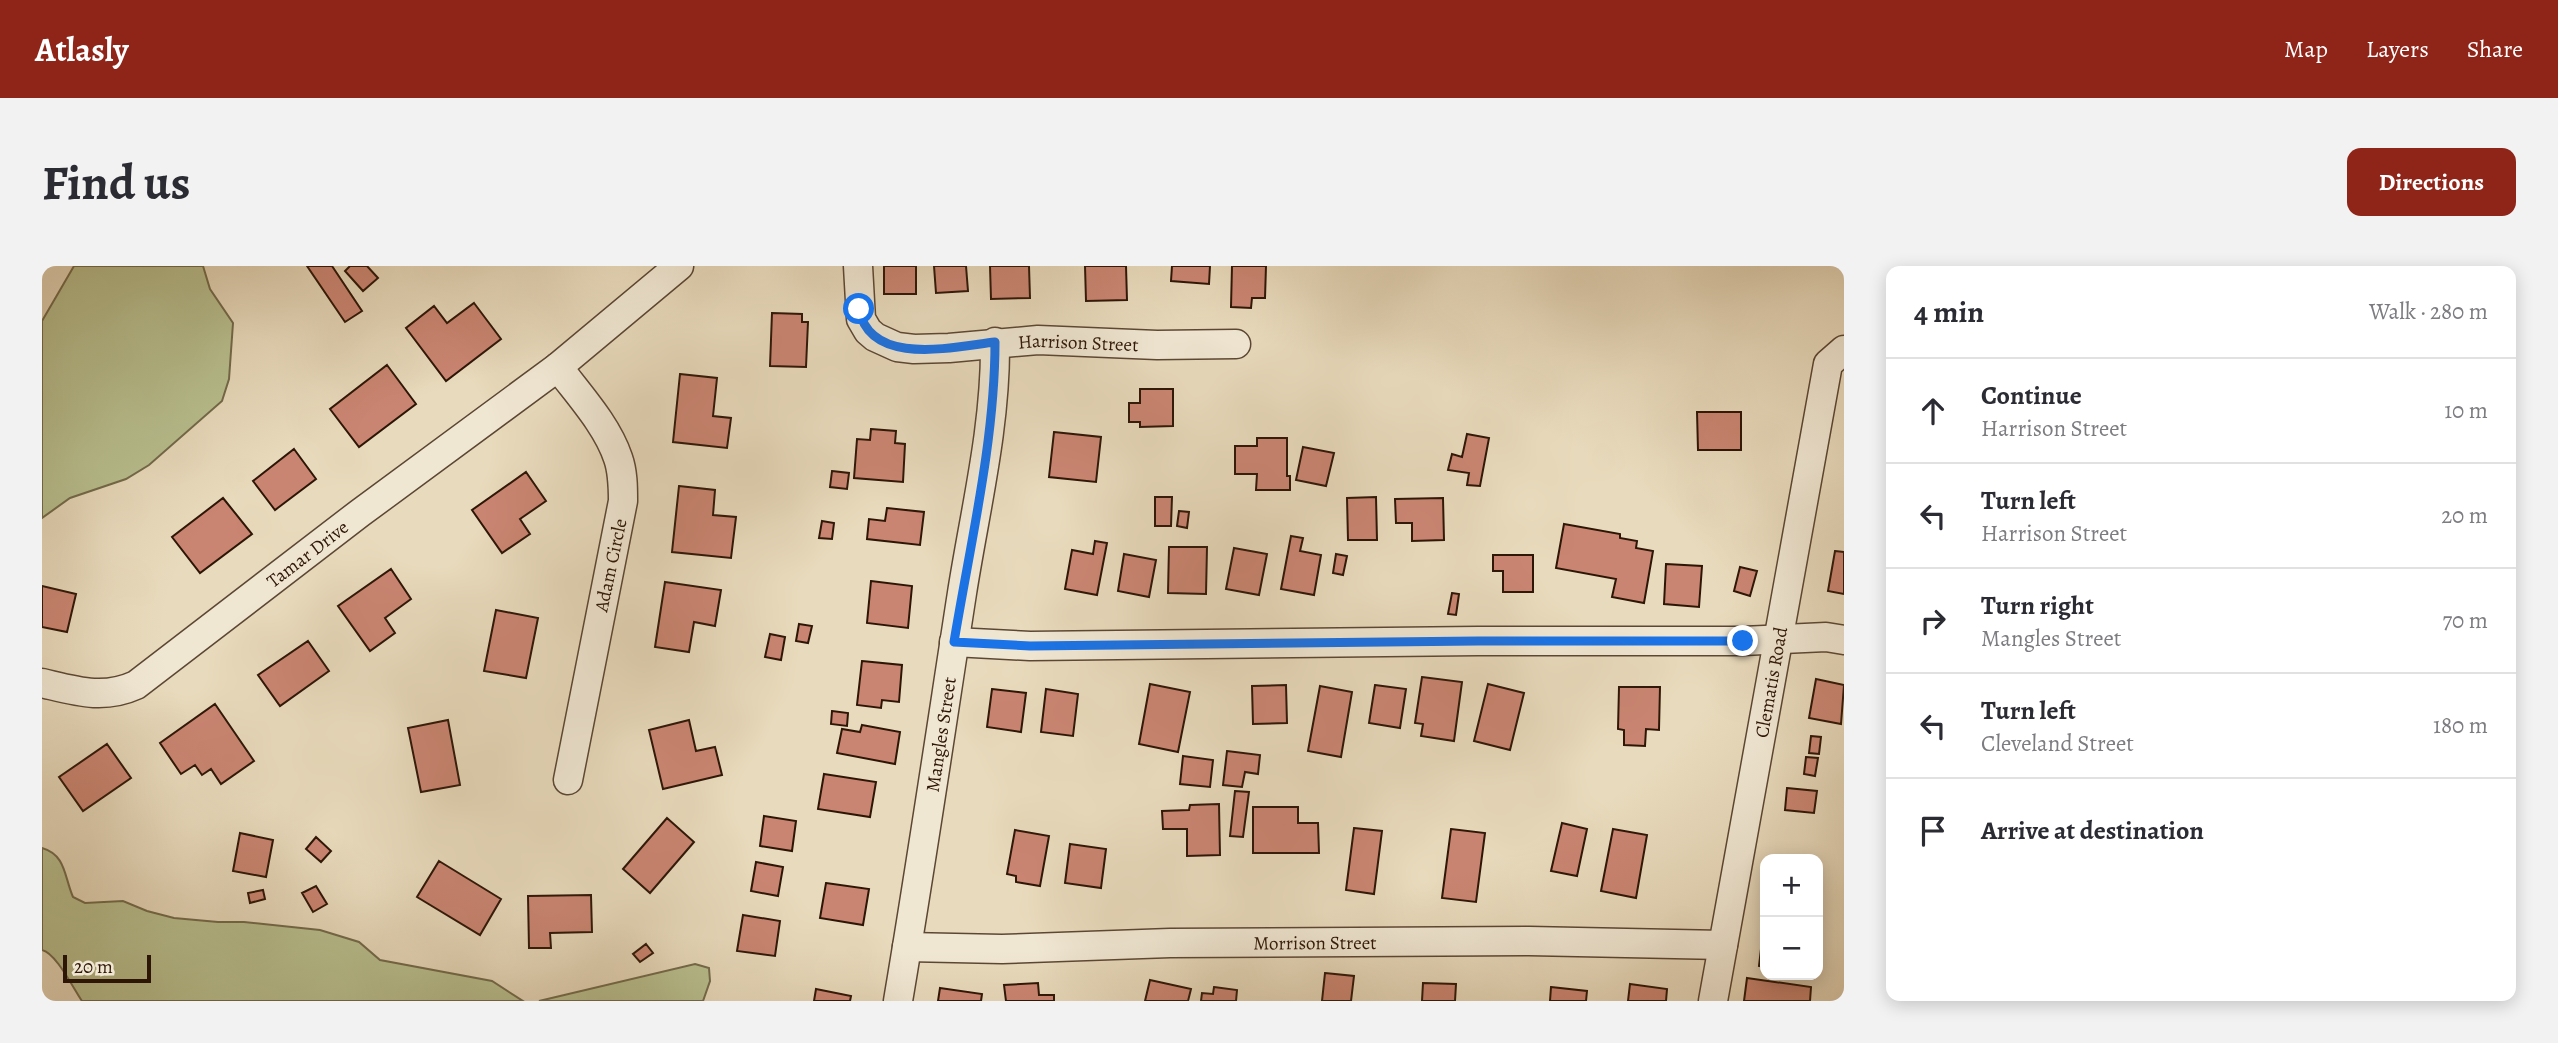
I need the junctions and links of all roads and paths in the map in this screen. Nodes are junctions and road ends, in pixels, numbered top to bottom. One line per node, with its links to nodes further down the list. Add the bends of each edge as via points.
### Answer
1 (679, 266): 6 (street, Tamar Drive)
2 (858, 266): 3 (street, Harrison Street, via 861,319 868,331 884,342 914,349)
3 (995, 342): 4 (street, Harrison Street); 9 (street, Mangles Street, via 989,440)
4 (1236, 344)
5 (1836, 357): 7 (street, Clematis Road)
6 (558, 367): 10 (street, Tamar Drive, via 136,685 99,695); 11 (street, Adam Circle, via 611,442 620,464 623,501)
7 (1778, 638): 8 (street); 9 (street, via 1030,646); 12 (street, Clematis Road)
8 (1844, 640)
9 (954, 642): 13 (street, Mangles Street)
10 (42, 683)
11 (568, 780)
12 (1723, 945): 13 (street, Morrison Street, via 1529,941); 15 (street, Clematis Road)
13 (907, 947): 14 (street, Mangles Street)
14 (898, 1001)
15 (1713, 1001)

